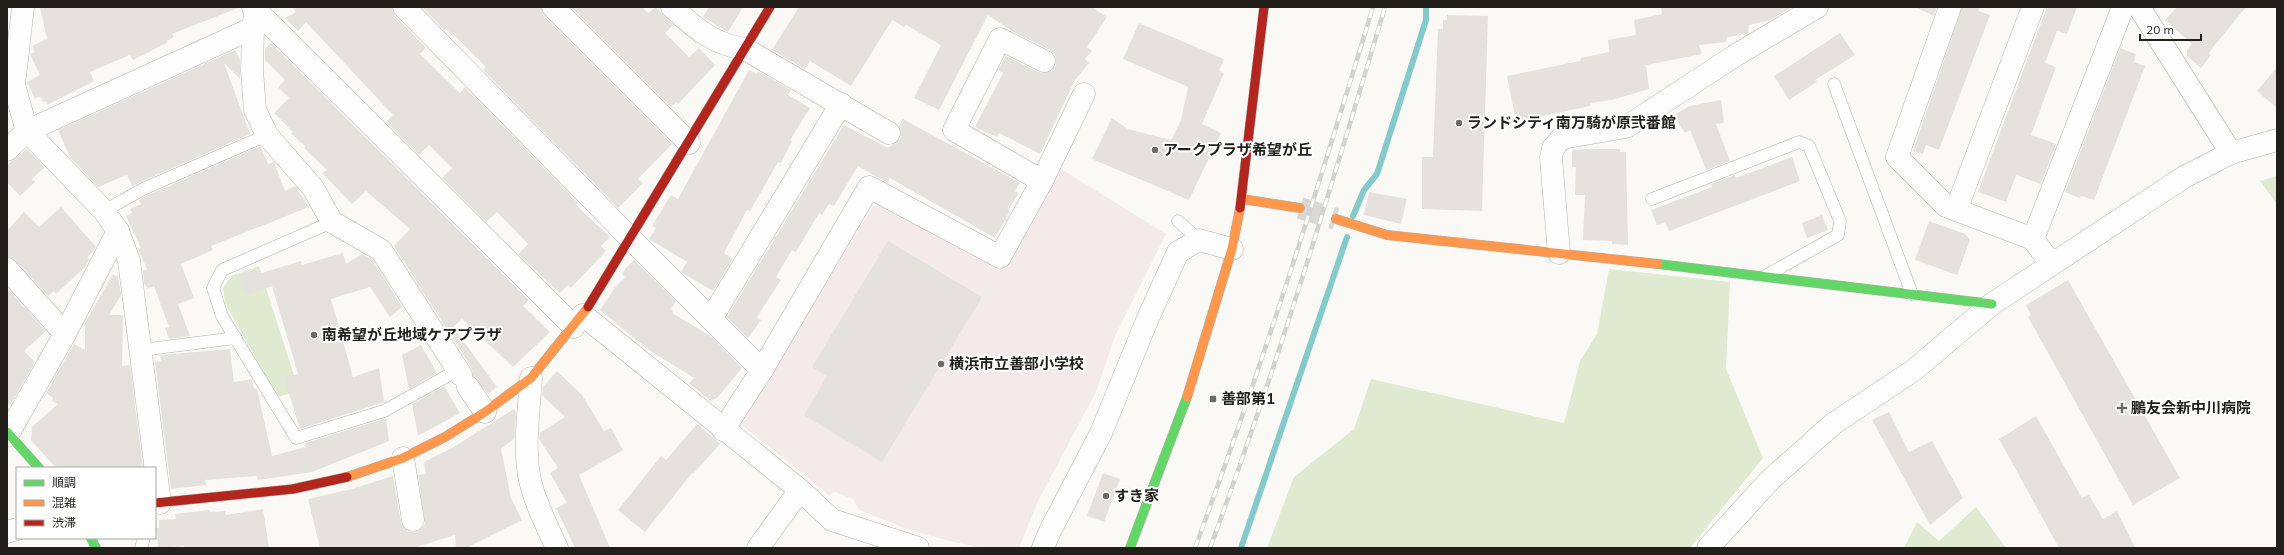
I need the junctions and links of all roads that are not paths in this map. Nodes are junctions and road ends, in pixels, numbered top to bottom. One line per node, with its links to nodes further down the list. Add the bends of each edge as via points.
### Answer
1 (24, 7): 18 (street, via 14,84)
2 (404, 7): 35 (street)
3 (553, 7): 22 (street)
4 (672, 7): 13 (street, via 699,32 729,46)
5 (770, 7): 13 (street)
6 (1817, 7): 39 (street, via 1736,55 1626,127 1562,138 1554,148 1551,158)
7 (1950, 7): 29 (street, via 1897,157 1946,206)
8 (2033, 7): 29 (street)
9 (2123, 7): 36 (street)
10 (2139, 7): 24 (street)
11 (1259, 9): 26 (street)
12 (254, 15): 18 (street); 20 (street, via 252,71 255,110); 46 (street)
13 (744, 49): 17 (street); 22 (street)
14 (1044, 61): 25 (street, via 1000,39 954,130)
15 (1834, 84): 43 (lane)
16 (1084, 94): 25 (street)
17 (841, 104): 19 (street); 45 (street)
18 (27, 131): 23 (street); 30 (street)
19 (889, 133)
20 (268, 135): 30 (lane, via 143,189); 33 (street, via 313,188)
21 (2277, 140): 24 (street)
22 (689, 143): 35 (street)
23 (7, 150)
24 (2231, 153): 40 (street, via 2184,177)
25 (1042, 181): 50 (street, via 1000,257 869,187)
26 (1242, 199): 28 (street); 38 (street)
27 (1652, 199): 42 (lane, via 1799,142 1809,146 1840,221 1838,235)
28 (1300, 208)
29 (1956, 210): 36 (street)
30 (104, 211): 34 (street)
31 (1336, 219): 39 (street, via 1387,235)
32 (1178, 221): 37 (lane)
33 (332, 222): 48 (lane, via 222,270 213,288 222,316); 51 (street, via 381,250)
34 (118, 231): 47 (street); 49 (street, via 129,261)
35 (630, 238): 45 (street); 46 (street)
36 (2033, 239): 40 (street)
37 (1198, 240): 38 (street); 67 (street, via 1178,252 1101,433)
38 (1232, 249): 68 (street, via 1182,412)
39 (1558, 253): 42 (street)
40 (2051, 264): 44 (street)
41 (7, 269): 47 (street)
42 (1763, 276): 43 (street)
43 (1912, 294): 44 (street)
44 (1992, 304): 69 (street, via 1914,370 1833,424 1770,480)
45 (712, 319): 50 (street)
46 (578, 321): 52 (street); 54 (street)
47 (65, 334): 55 (street)
48 (236, 338): 49 (lane); 51 (lane, via 296,438 384,411)
49 (141, 350): 58 (street)
50 (762, 370): 54 (street)
51 (462, 377): 53 (street)
52 (531, 378): 53 (street); 64 (street, via 528,450 530,479 538,506)
53 (485, 412): 56 (street, via 445,437)
54 (723, 430): 59 (street)
55 (8, 434): 57 (street)
56 (403, 458): 60 (street, via 349,477 293,489); 61 (street)
57 (38, 467)
58 (152, 467)
59 (800, 490): 65 (street); 66 (street, via 832,520)
60 (156, 504)
61 (413, 520)
62 (92, 539): 63 (street)
63 (96, 548)
64 (557, 548)
65 (758, 548)
66 (918, 548)
67 (1043, 548)
68 (1130, 548)
69 (1708, 548)

